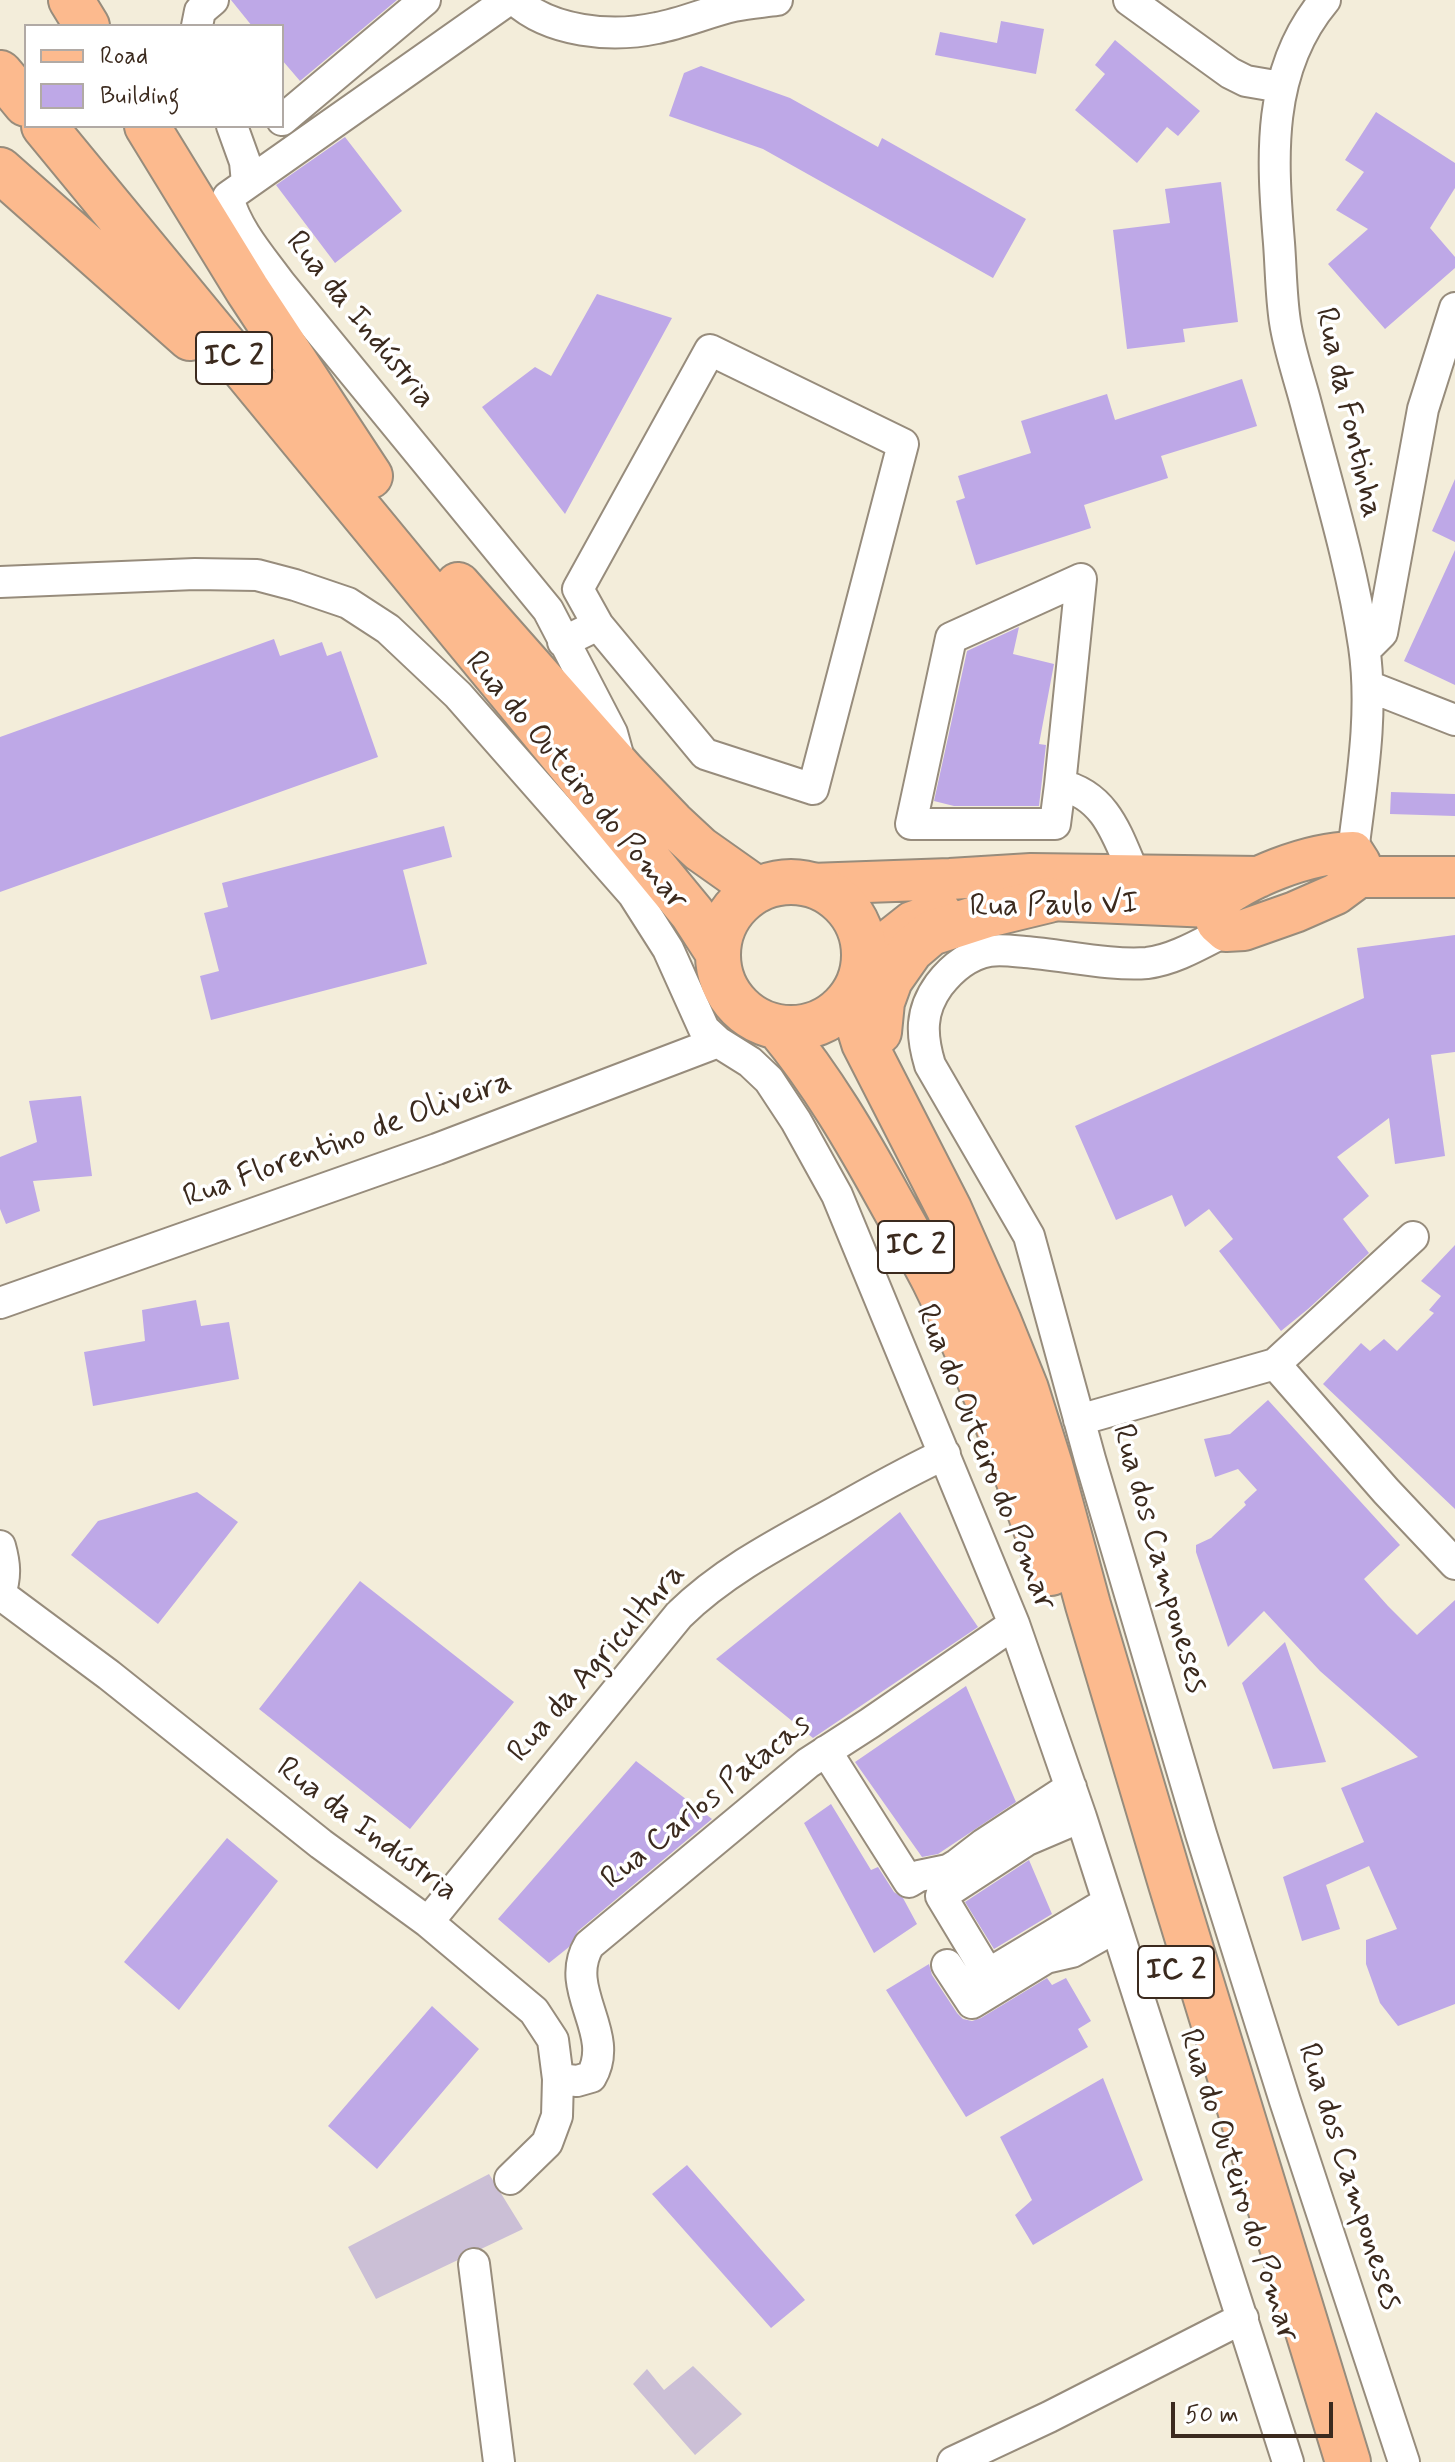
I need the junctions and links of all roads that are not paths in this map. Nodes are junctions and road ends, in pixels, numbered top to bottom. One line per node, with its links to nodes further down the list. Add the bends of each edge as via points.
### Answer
1 (71, 0): 9 (highway)
2 (213, 0): 10 (street, via 200,11)
3 (425, 0): 16 (street)
4 (508, 0): 22 (street)
5 (515, 0): 6 (street, via 549,21 618,32 655,29 736,5)
6 (777, 0)
7 (1129, 0): 14 (street, via 1230,73)
8 (1325, 0): 14 (street, Rua da Fontinha, via 1295,49)
9 (86, 24)
10 (197, 24)
11 (0, 47): 13 (highway)
12 (0, 73): 15 (highway)
13 (24, 76)
14 (1281, 87): 29 (street, Rua da Fontinha, via 1274,142 1285,322)
15 (24, 102)
16 (284, 118)
17 (46, 128): 26 (highway, IC 2)
18 (69, 128): 24 (highway, IC 2)
19 (151, 128): 22 (highway)
20 (273, 128): 22 (street)
21 (0, 170): 26 (highway, via 194,340 376,547)
22 (227, 171): 24 (highway, via 247,289); 28 (street, Rua da Indústria, via 230,207 244,233 548,610)
23 (1455, 308): 29 (street, via 1423,409 1382,633)
24 (370, 476): 32 (highway, IC 2)
25 (0, 582): 45 (street, Rua do Outeiro do Pomar, via 257,575 348,603 388,629 458,695 633,894 668,949 704,1029)
26 (425, 590): 42 (highway, IC 2, via 692,913)
27 (598, 625): 27 (street, via 578,589 710,350 903,444 813,789 705,754); 28 (street)
28 (563, 642): 32 (street, Rua da Indústria, via 612,733)
29 (1365, 650): 30 (street, Rua da Fontinha)
30 (1368, 686): 31 (street); 34 (street, Rua da Fontinha)
31 (1455, 720)
32 (623, 772): 39 (highway, IC 2, via 700,849)
33 (1060, 785): 33 (street, via 1078,611 1081,579 951,638 911,824 1055,824); 35 (street, via 1093,800)
34 (1356, 864): 36 (main road, via 1336,852); 37 (main road); 41 (main road, Rua Paulo VI, via 1336,894 1295,912 1244,930)
35 (1134, 874): 36 (main road); 38 (main road)
36 (1259, 877): 41 (main road, via 1223,897)
37 (1455, 877)
38 (811, 884): 39 (highway, via 775,883); 43 (highway, IC 2, via 851,912 862,935)
39 (758, 890): 42 (highway, via 729,916)
40 (1049, 900): 41 (main road, Rua Paulo VI); 43 (main road, Rua Paulo VI, via 932,913 912,922); 46 (highway, via 931,933 911,950 882,1002)
41 (1219, 919): 50 (street, Rua dos Camponeses, via 1164,960 1147,963 990,951 949,972 931,995 922,1041 930,1065 1029,1236)
42 (718, 953): 44 (highway, IC 2, via 729,993 759,1020)
43 (857, 979): 44 (highway, via 836,1013 798,1028); 46 (highway, IC 2, via 864,1043)
44 (778, 1027): 69 (highway, IC 2, via 865,1154 933,1279 1021,1484)
45 (718, 1042): 48 (street, Rua Florentino de Oliveira, via 437,1149); 51 (street, Rua do Outeiro do Pomar, via 769,1080 837,1195)
46 (880, 1078): 70 (highway, IC 2, via 949,1209 1026,1389)
47 (1413, 1237): 49 (street)
48 (0, 1303)
49 (1275, 1364): 50 (street); 53 (street)
50 (1079, 1420): 71 (street, Rua dos Camponeses, via 1271,2057)
51 (945, 1454): 55 (street, Rua do Outeiro do Pomar); 60 (street, Rua da Agricultura, via 761,1553 699,1596)
52 (0, 1546): 54 (street, via 5,1579)
53 (1455, 1564)
54 (0, 1594): 60 (street, Rua da Indústria)
55 (1014, 1624): 56 (street, Rua Carlos Patacas); 57 (street, Rua do Outeiro do Pomar)
56 (826, 1751): 57 (street, via 909,1882 948,1870); 62 (street, Rua Carlos Patacas, via 589,1945 581,1959 581,1982 593,2019 598,2065 591,2077)
57 (1071, 1787): 58 (street, Rua do Outeiro do Pomar)
58 (1081, 1817): 59 (street, Rua do Outeiro do Pomar); 59 (street, via 1027,1840 941,1896 988,1974)
59 (1112, 1915): 61 (street, via 1072,1952 1046,1958 972,2003); 65 (street, Rua do Outeiro do Pomar)
60 (428, 1922): 62 (street, Rua da Indústria, via 534,2011 553,2040)
61 (947, 1965)
62 (558, 2079): 63 (street, Rua da Indústria, via 557,2116 547,2143)
63 (510, 2179)
64 (474, 2264): 66 (street)
65 (1243, 2318): 67 (street); 68 (street, Rua do Outeiro do Pomar)
66 (499, 2462)
67 (953, 2462)
68 (1288, 2462)
69 (1326, 2462)
70 (1348, 2462)
71 (1404, 2462)

